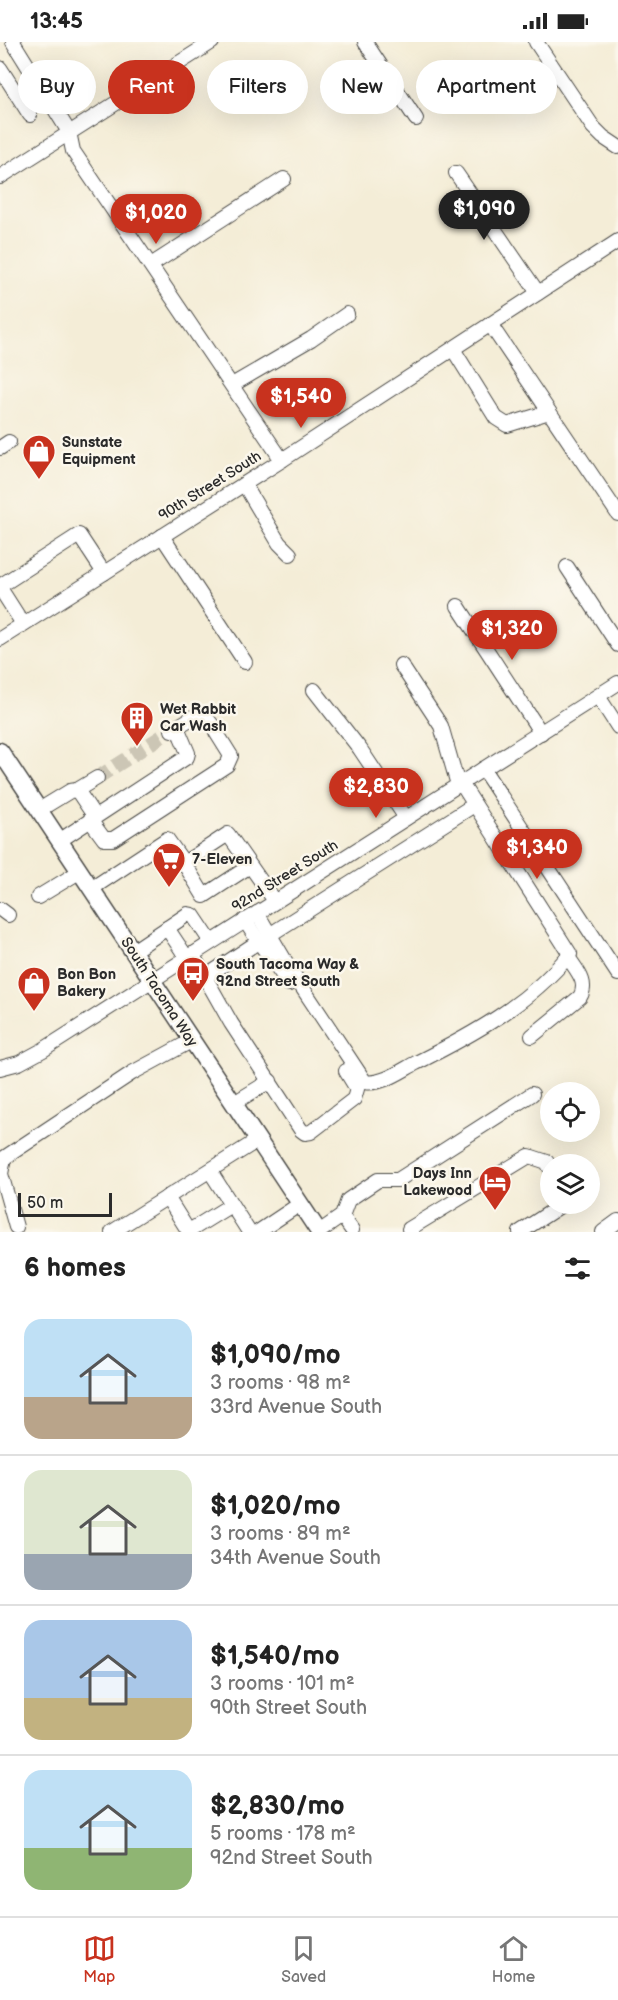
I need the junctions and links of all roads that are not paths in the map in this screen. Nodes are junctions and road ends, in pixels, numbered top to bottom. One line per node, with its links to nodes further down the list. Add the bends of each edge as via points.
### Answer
1 (13, 42): 8 (street)
2 (212, 42): 8 (street)
3 (365, 42): 7 (street)
4 (536, 42): 9 (street, via 593,128)
5 (0, 68): 6 (street)
6 (30, 115)
7 (416, 119)
8 (69, 132): 11 (street); 14 (street, via 73,151)
9 (618, 147)
10 (456, 173): 15 (street)
11 (0, 177)
12 (284, 179): 14 (street)
13 (618, 241): 15 (street, 90th Street South)
14 (151, 265): 19 (street)
15 (537, 293): 17 (street, 90th Street South)
16 (347, 314): 19 (street)
17 (490, 324): 18 (street, 90th Street South); 20 (street)
18 (453, 349): 20 (street, via 496,418 507,425); 21 (street, 90th Street South)
19 (232, 385): 21 (street)
20 (549, 412): 23 (street)
21 (282, 460): 22 (street, 90th Street South)
22 (244, 484): 24 (street, 90th Street South); 25 (street, via 279,543)
23 (618, 514)
24 (162, 536): 27 (street, 90th Street South); 33 (street)
25 (290, 554)
26 (567, 567): 32 (street)
27 (104, 573): 28 (street, via 79,536); 30 (street, 90th Street South)
28 (0, 587): 30 (street)
29 (458, 606): 39 (street)
30 (23, 624): 31 (street, 90th Street South)
31 (0, 639)
32 (618, 645)
33 (245, 663)
34 (401, 665): 43 (street, via 441,726)
35 (618, 683): 37 (street, 92nd Street South)
36 (314, 690): 47 (street)
37 (598, 696): 38 (street); 39 (street, 92nd Street South)
38 (618, 727)
39 (541, 733): 41 (street, 92nd Street South)
40 (0, 751): 46 (main road, South Tacoma Way)
41 (483, 769): 43 (street, 92nd Street South); 64 (street)
42 (97, 778): 44 (street)
43 (460, 784): 45 (street); 47 (street, 92nd Street South)
44 (77, 790): 46 (street); 48 (street)
45 (474, 805): 58 (street); 63 (street, via 570,954)
46 (39, 810): 49 (main road, South Tacoma Way)
47 (406, 818): 55 (street, 92nd Street South)
48 (92, 819): 48 (street, via 104,839 113,839 227,765 231,756 206,717 195,716 174,729 187,756); 49 (street)
49 (59, 841): 52 (main road, South Tacoma Way)
50 (184, 862): 51 (street, via 228,834); 51 (street, via 204,896); 53 (street, via 167,839)
51 (250, 866): 55 (street)
52 (79, 872): 53 (main road, South Tacoma Way); 54 (street)
53 (91, 889): 61 (main road, South Tacoma Way)
54 (38, 897)
55 (275, 901): 56 (street, 92nd Street South)
56 (251, 916): 58 (street); 59 (street, 92nd Street South); 60 (street)
57 (167, 928): 59 (street, via 188,914 193,915); 61 (street); 62 (street)
58 (271, 934): 63 (street, via 358,1073 365,1082 374,1083 498,1019)
59 (211, 942): 62 (street, 92nd Street South)
60 (258, 942): 65 (street); 70 (street, via 357,1089 354,1099 305,1133)
61 (133, 951): 66 (main road, South Tacoma Way)
62 (189, 956): 65 (street); 66 (street, 92nd Street South)
63 (568, 957): 67 (street, via 582,978 584,991)
64 (618, 974)
65 (205, 977): 70 (street)
66 (151, 980): 68 (main road, South Tacoma Way); 69 (street, 92nd Street South, via 36,1054)
67 (532, 1036)
68 (191, 1041): 72 (main road, South Tacoma Way); 82 (street, via 132,1073 4,1158 1,1174)
69 (0, 1068)
70 (270, 1081): 72 (street)
71 (532, 1094): 80 (street, via 398,1180 378,1180 348,1200)
72 (234, 1103): 73 (main road, South Tacoma Way)
73 (258, 1140): 75 (street); 77 (main road, South Tacoma Way)
74 (540, 1160): 89 (street, via 529,1156 409,1229)
75 (210, 1171): 76 (street); 78 (street)
76 (168, 1197): 84 (street); 85 (street)
77 (300, 1204): 87 (street); 88 (main road, South Tacoma Way)
78 (231, 1205): 85 (street); 86 (street)
79 (548, 1214): 90 (street)
80 (342, 1216): 83 (street); 88 (street)
81 (618, 1221): 91 (street)
82 (16, 1227)
83 (352, 1230)
84 (112, 1232)
85 (189, 1232)
86 (249, 1232)
87 (258, 1232)
88 (319, 1232)
89 (411, 1232)
90 (520, 1232)
91 (603, 1232)

